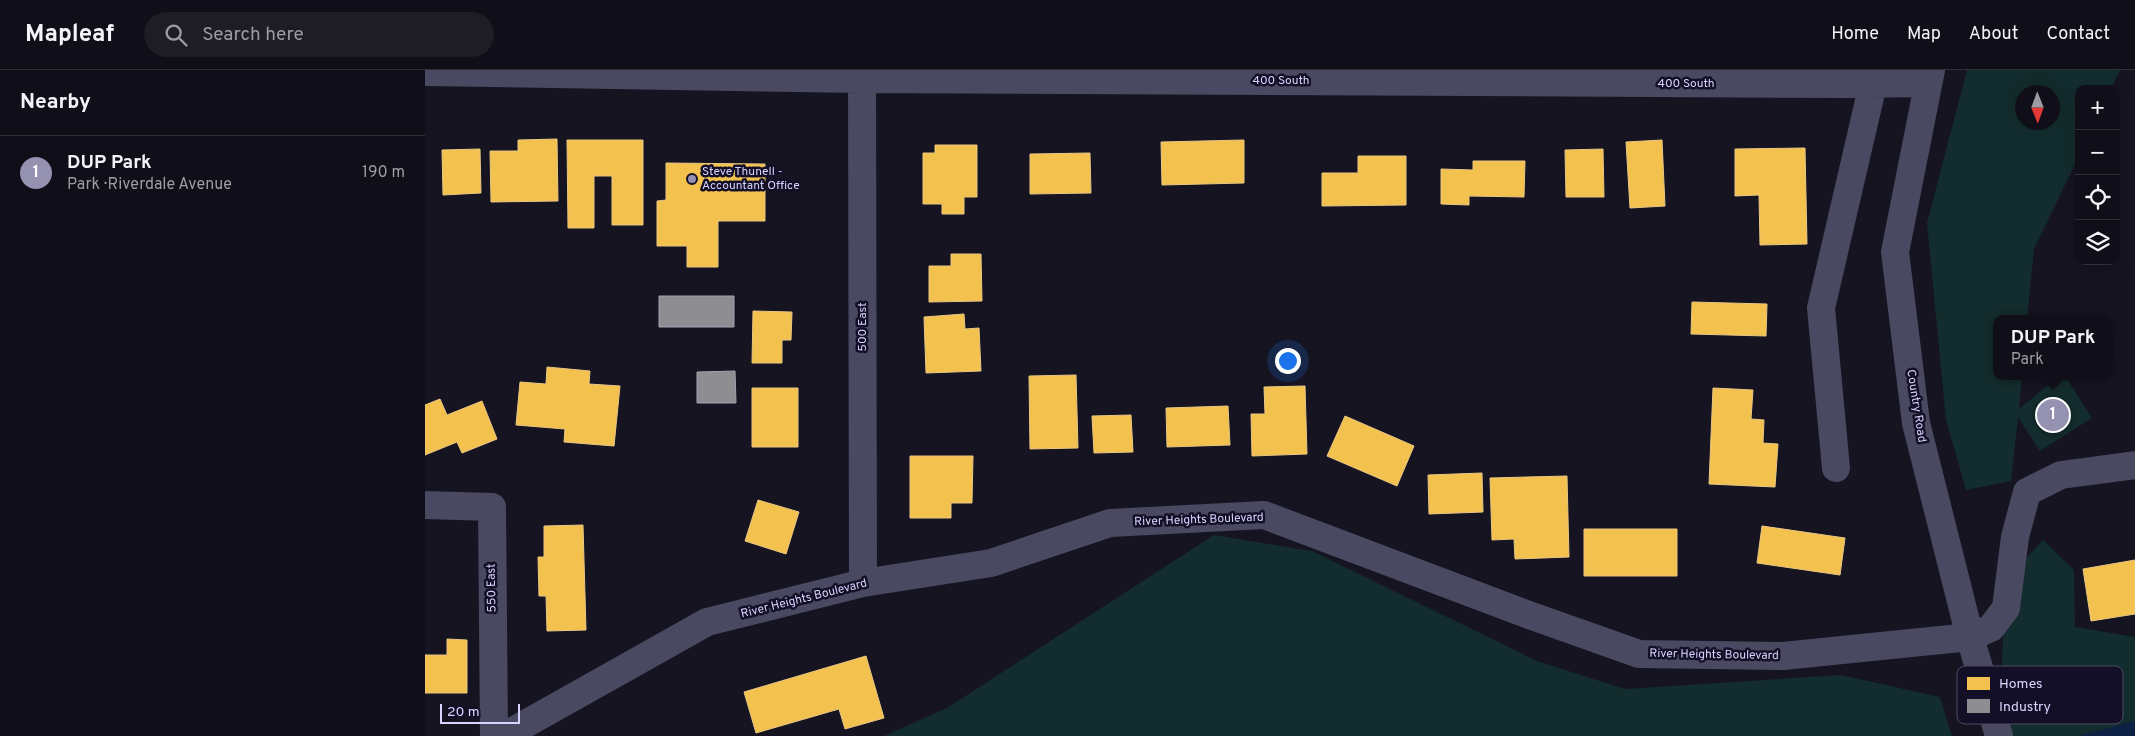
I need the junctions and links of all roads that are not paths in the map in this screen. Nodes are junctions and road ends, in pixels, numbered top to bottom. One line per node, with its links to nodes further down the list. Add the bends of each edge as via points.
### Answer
1 (493, 71): 2 (street, 400 South); 3 (street, 400 South)
2 (425, 72)
3 (863, 75): 5 (street, 400 South); 9 (street, 500 East)
4 (1929, 76): 5 (street, 400 South); 10 (street, Country Road, via 1895,252 1916,423)
5 (1873, 84): 7 (street, via 1821,308)
6 (2135, 465): 10 (street, via 2061,475 2027,492 2015,537 2006,608 1991,628)
7 (1836, 468)
8 (425, 505): 12 (street, 550 East, via 492,507)
9 (863, 583): 10 (street, River Heights Boulevard, via 991,563 1111,524 1264,516 1639,654 1783,656); 13 (street, River Heights Boulevard, via 707,622)
10 (1970, 638): 11 (street, Country Road)
11 (1978, 666)
12 (494, 736)
13 (504, 736)

